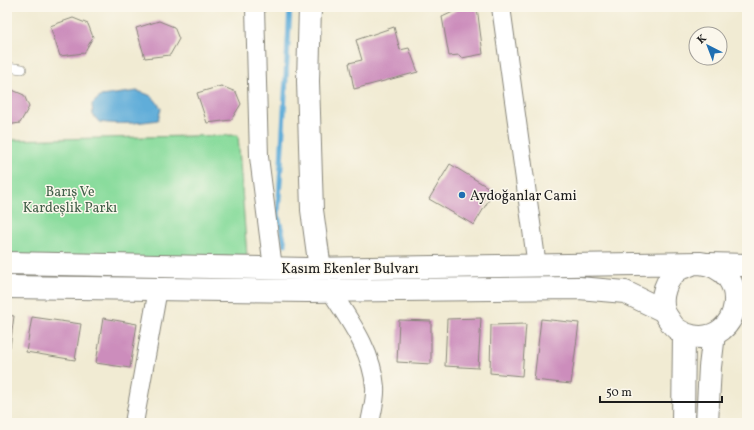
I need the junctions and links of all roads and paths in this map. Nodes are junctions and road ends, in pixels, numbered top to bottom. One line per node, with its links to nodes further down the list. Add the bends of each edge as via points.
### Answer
1 (255, 7): 10 (street, via 259,157)
2 (310, 7): 11 (street, via 308,81 312,210)
3 (501, 7): 9 (street)
4 (7, 67): 5 (lane)
5 (22, 69)
6 (7, 263): 10 (street, Kasım Ekenler Bulvarı)
7 (700, 264): 8 (street, Kasım Ekenler Bulvarı); 9 (street, Kasım Ekenler Bulvarı); 15 (street, via 722,270 732,282); 16 (street, via 678,270 668,281 663,296)
8 (747, 265)
9 (537, 266): 11 (street, Kasım Ekenler Bulvarı)
10 (273, 268): 11 (street, Kasım Ekenler Bulvarı)
11 (320, 269)
12 (7, 287): 13 (street, Kasım Ekenler Bulvarı)
13 (158, 288): 14 (street, Kasım Ekenler Bulvarı); 19 (street)
14 (330, 290): 16 (street, Kasım Ekenler Bulvarı, via 580,288 625,292); 20 (street, via 361,339 369,358 376,387)
15 (741, 309): 18 (street, via 727,325)
16 (664, 311): 17 (street, via 672,324)
17 (684, 334): 18 (street, via 699,337); 21 (street)
18 (714, 334): 22 (street)
19 (134, 423)
20 (370, 423)
21 (683, 423)
22 (707, 423)

